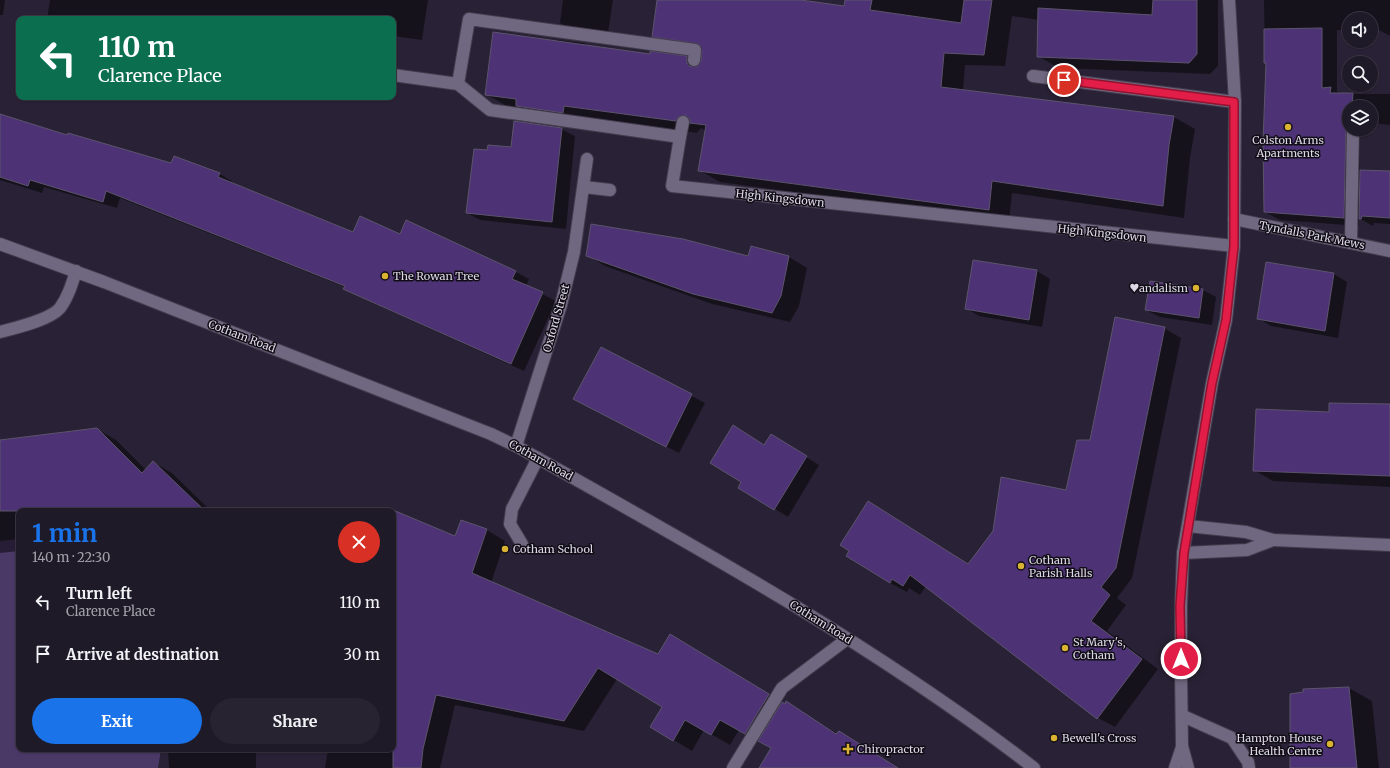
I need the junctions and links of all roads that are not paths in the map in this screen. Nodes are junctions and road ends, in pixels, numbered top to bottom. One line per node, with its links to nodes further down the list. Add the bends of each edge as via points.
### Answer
1 (1229, 0): 6 (street)
2 (694, 60): 5 (street, via 695,50 469,20)
3 (396, 75): 5 (street)
4 (1034, 76): 6 (street)
5 (458, 84): 9 (street, via 490,110)
6 (1234, 102): 13 (street)
7 (683, 122): 9 (street)
8 (1352, 136): 14 (street)
9 (680, 137): 16 (street, High Kingsdown, via 672,186)
10 (587, 159): 11 (street, Oxford Street)
11 (584, 187): 12 (street); 20 (street, Oxford Street, via 574,252 561,305)
12 (610, 190)
13 (1234, 219): 14 (street, Tyndalls Park Mews); 16 (street)
14 (1351, 243): 17 (street, Tyndalls Park Mews)
15 (0, 244): 18 (street, Cotham Road)
16 (1234, 246): 22 (street, via 1226,320 1212,383)
17 (1390, 251)
18 (76, 271): 19 (street, via 64,302 58,310 35,322); 20 (street, Cotham Road)
19 (0, 332)
20 (516, 446): 21 (street, Cotham Road)
21 (538, 458): 24 (street, via 512,509 510,524); 27 (street, Cotham Road, via 768,589)
22 (1188, 526): 23 (street, via 1246,532); 26 (street)
23 (1273, 540): 25 (street); 26 (street, via 1247,550)
24 (522, 544)
25 (1390, 545)
26 (1184, 553): 28 (street, via 1180,606)
27 (847, 639): 30 (street, via 782,688); 31 (street, Cotham Road, via 979,725)
28 (1183, 716): 29 (street); 34 (street, via 1232,738 1248,762)
29 (1182, 746): 32 (street); 33 (street)
30 (733, 768)
31 (1034, 768)
32 (1175, 768)
33 (1188, 768)
34 (1249, 768)

